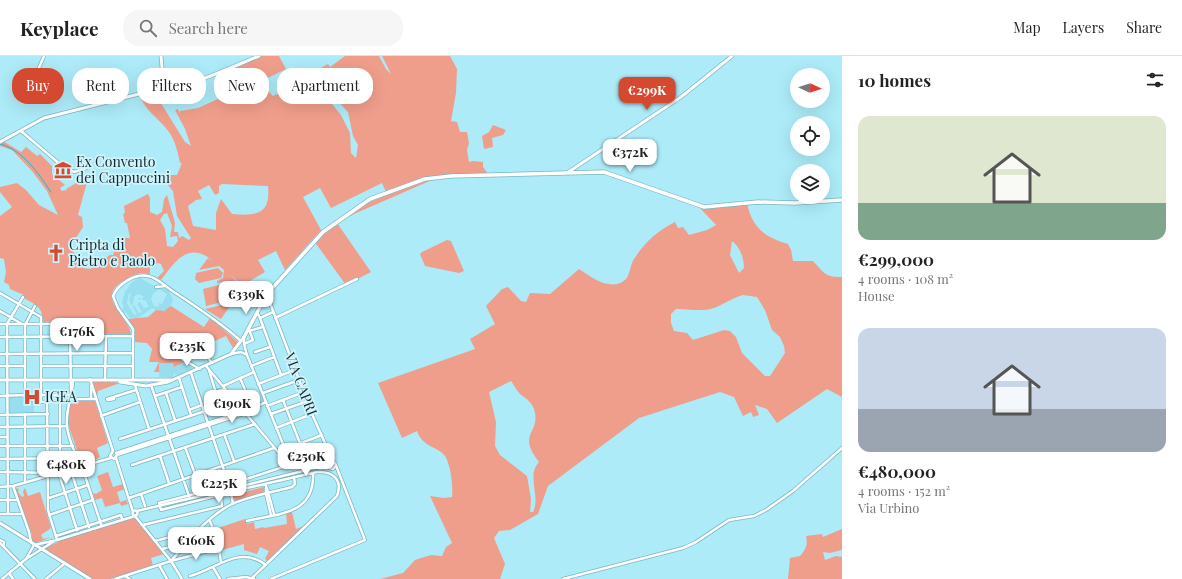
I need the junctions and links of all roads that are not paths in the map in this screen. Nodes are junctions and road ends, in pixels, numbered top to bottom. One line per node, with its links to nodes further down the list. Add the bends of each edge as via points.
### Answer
1 (44, 56): 5 (street)
2 (161, 56): 6 (street)
3 (259, 56): 7 (street)
4 (732, 56): 12 (street, via 681,97)
5 (39, 68)
6 (162, 68)
7 (206, 76)
8 (137, 94): 9 (street, via 44,118)
9 (20, 130): 10 (street); 11 (street, via 74,172)
10 (0, 142)
11 (86, 168)
12 (567, 173): 13 (main road, via 604,172 704,207 758,202); 18 (main road, via 442,177 411,183 370,199 323,232)
13 (842, 200)
14 (357, 279): 31 (street)
15 (165, 286): 16 (street); 43 (street, via 154,278 141,276 123,284 115,291 114,301 133,330); 49 (street, via 201,308)
16 (156, 287)
17 (1, 293): 20 (street); 22 (street)
18 (267, 294): 21 (main road); 25 (street, VIA CAPRI)
19 (23, 297): 22 (street)
20 (0, 299)
21 (263, 301): 25 (street, VIA CAPRI, via 267,302); 27 (main road)
22 (19, 304): 26 (street); 29 (street)
23 (36, 306): 26 (street)
24 (0, 311): 29 (street)
25 (273, 311): 30 (street); 31 (street, VIA CAPRI)
26 (32, 312): 35 (street); 36 (street, via 41,317)
27 (256, 312): 28 (main road); 30 (street)
28 (254, 316): 32 (street); 40 (main road)
29 (11, 317): 34 (street); 35 (street)
30 (260, 318): 32 (street)
31 (275, 318): 73 (street, VIA CAPRI)
32 (261, 322): 39 (street)
33 (0, 324): 34 (street)
34 (7, 324): 35 (street); 45 (street)
35 (24, 324): 36 (street); 46 (street)
36 (41, 324): 37 (street); 47 (street)
37 (61, 324)
38 (70, 325): 41 (street)
39 (262, 327): 40 (street); 50 (street)
40 (248, 331): 48 (main road); 49 (street, via 253,340)
41 (70, 336): 42 (street); 47 (street); 55 (street)
42 (106, 336): 43 (street); 56 (street)
43 (134, 336): 57 (street)
44 (0, 337): 45 (street)
45 (6, 337): 46 (street); 59 (street)
46 (24, 337): 47 (street); 53 (street)
47 (41, 337): 54 (street)
48 (244, 337): 49 (street)
49 (241, 344): 51 (street); 60 (street)
50 (270, 347): 52 (street); 61 (street)
51 (245, 351): 60 (street); 70 (street)
52 (256, 352)
53 (24, 353): 54 (street); 59 (street); 65 (street)
54 (41, 353): 55 (street); 66 (street)
55 (70, 353): 56 (street); 67 (street)
56 (106, 353): 57 (street); 68 (street)
57 (133, 353): 69 (street)
58 (0, 354): 59 (street)
59 (6, 354): 64 (street)
60 (231, 354): 62 (street)
61 (274, 357): 70 (street); 76 (street)
62 (212, 363): 71 (street); 72 (street, via 205,354 178,355)
63 (0, 366): 64 (street)
64 (6, 366): 65 (street); 80 (street)
65 (25, 366): 81 (street)
66 (41, 366): 67 (street); 82 (street)
67 (70, 366): 68 (street); 83 (street)
68 (105, 366): 69 (street); 84 (street)
69 (133, 366): 85 (street)
70 (252, 366): 74 (street)
71 (207, 367): 72 (street); 93 (street); 97 (street)
72 (200, 369): 75 (street)
73 (295, 370): 76 (street); 87 (street, VIA CAPRI)
74 (254, 372): 78 (street); 90 (street)
75 (191, 373): 77 (street); 121 (street)
76 (281, 375): 90 (street)
77 (179, 378): 86 (street); 94 (street)
78 (240, 378): 93 (street); 110 (street)
79 (0, 380): 80 (street)
80 (6, 380): 81 (street); 107 (street)
81 (25, 380): 82 (street); 101 (street)
82 (41, 380): 83 (street); 102 (street)
83 (71, 380): 88 (street); 105 (street)
84 (105, 380): 88 (street); 89 (street)
85 (134, 380): 86 (street); 89 (street); 91 (street)
86 (173, 380): 92 (street)
87 (300, 380): 98 (street, VIA CAPRI); 100 (street)
88 (91, 381): 113 (street); 114 (street)
89 (115, 381): 91 (street)
90 (258, 384): 100 (street)
91 (135, 385): 92 (street); 96 (street)
92 (151, 385): 108 (street)
93 (223, 386): 95 (street)
94 (182, 387): 99 (street); 125 (street)
95 (225, 389): 97 (street); 119 (street)
96 (136, 390): 109 (street); 118 (street)
97 (215, 392): 122 (street)
98 (304, 392): 115 (street); 116 (street, VIA CAPRI)
99 (166, 393): 108 (street); 136 (street)
100 (263, 393): 120 (street)
101 (25, 395): 107 (street); 111 (street, via 25,400)
102 (41, 395): 103 (street); 111 (street)
103 (47, 395): 104 (street); 117 (street)
104 (60, 395): 105 (street); 143 (street)
105 (71, 395): 112 (street)
106 (0, 396): 107 (street)
107 (7, 396): 128 (street)
108 (155, 396): 138 (street)
109 (114, 397)
110 (248, 397): 119 (street); 123 (street)
111 (41, 399): 117 (street, via 41,402)
112 (70, 400): 113 (street); 144 (street)
113 (91, 400): 114 (street)
114 (96, 400): 135 (street)
115 (283, 400): 120 (street); 124 (street)
116 (308, 401): 124 (street); 132 (street, VIA CAPRI)
117 (48, 402): 130 (street)
118 (140, 402): 135 (street); 148 (street)
119 (236, 402): 122 (street); 127 (street)
120 (267, 404): 123 (street); 131 (street)
121 (202, 405): 125 (street); 126 (street)
122 (220, 406): 126 (street)
123 (253, 408): 127 (street)
124 (286, 408): 131 (street); 137 (street)
125 (189, 410): 134 (street)
126 (204, 411): 134 (street); 139 (street)
127 (245, 412): 139 (street); 140 (street)
128 (7, 414): 129 (street); 133 (street); 146 (street)
129 (25, 414): 130 (street); 141 (street)
130 (48, 414): 142 (street)
131 (271, 414): 147 (street)
132 (312, 414): 137 (street); 150 (street, VIA CAPRI)
133 (0, 415)
134 (191, 415): 136 (street)
135 (101, 416): 168 (street)
136 (175, 420): 138 (street)
137 (292, 422): 147 (street); 156 (street)
138 (164, 424): 148 (street); 153 (street)
139 (208, 424): 153 (street); 154 (street)
140 (255, 424): 149 (street); 164 (street)
141 (25, 426): 142 (street); 146 (street); 159 (street)
142 (48, 426): 143 (street); 160 (street)
143 (61, 426): 144 (street); 161 (street)
144 (67, 426): 162 (street)
145 (0, 427): 146 (street)
146 (7, 427): 152 (street)
147 (276, 428): 167 (street)
148 (149, 429): 155 (street)
149 (224, 434): 154 (street); 183 (street)
150 (322, 435): 156 (street); 165 (street, VIA CAPRI)
151 (0, 437): 152 (street)
152 (7, 437): 158 (street)
153 (169, 437): 169 (street); 172 (street)
154 (213, 438): 163 (street); 189 (street)
155 (120, 439)
156 (300, 443): 167 (street); 174 (street)
157 (0, 446): 158 (street)
158 (7, 446): 159 (street); 180 (street)
159 (25, 446): 160 (street); 181 (street)
160 (48, 446): 161 (street); 175 (street)
161 (61, 446): 162 (street); 176 (street)
162 (73, 446): 177 (street)
163 (186, 447): 169 (street); 201 (street)
164 (274, 448): 170 (street); 183 (street)
165 (327, 448): 174 (street); 184 (street, VIA CAPRI); 185 (street, VIA CAPRI)
166 (842, 448): 280 (street, via 760,514 728,520 683,548)
167 (285, 449): 170 (street); 188 (street)
168 (113, 451): 171 (street); 172 (street)
169 (173, 452): 173 (street); 204 (street)
170 (278, 452): 188 (street)
171 (110, 455): 178 (street); 182 (street)
172 (117, 455): 178 (street); 186 (street)
173 (160, 456): 187 (street); 207 (street)
174 (305, 456): 188 (street)
175 (48, 458): 176 (street); 181 (street); 198 (street)
176 (60, 458): 177 (street); 200 (street)
177 (77, 458): 191 (street)
178 (112, 458): 182 (street); 186 (street)
179 (0, 459): 180 (street)
180 (7, 459): 181 (street); 196 (street)
181 (25, 459): 197 (street)
182 (104, 459): 191 (street)
183 (234, 461): 189 (street)
184 (329, 462): 185 (street); 192 (street); 193 (street, VIA CAPRI)
185 (334, 462): 190 (street, VIA CAPRI)
186 (118, 464): 223 (street)
187 (132, 464)
188 (290, 464): 213 (street)
189 (222, 465): 201 (street); 213 (street)
190 (335, 466): 193 (street); 202 (street, VIA CAPRI)
191 (81, 467): 194 (street); 208 (street)
192 (319, 467): 193 (street); 213 (street)
193 (330, 468): 202 (street)
194 (71, 471): 200 (street); 214 (street)
195 (0, 472): 196 (street)
196 (8, 472): 197 (street); 212 (street)
197 (25, 472): 198 (street); 206 (street)
198 (48, 472): 200 (street); 203 (street)
199 (313, 473): 205 (street); 237 (street, via 313,488 305,503); 263 (street, via 332,474 340,489 337,496)
200 (60, 474): 203 (street); 215 (street)
201 (195, 474): 204 (street)
202 (339, 475): 279 (street, VIA CAPRI, via 364,540)
203 (48, 477): 206 (street); 222 (street)
204 (182, 478): 207 (street); 220 (street)
205 (294, 478): 209 (street); 219 (street, via 294,486)
206 (25, 483): 210 (street)
207 (169, 483): 217 (street)
208 (88, 485): 214 (street); 227 (street)
209 (266, 485): 213 (street); 219 (street)
210 (13, 486): 212 (street); 226 (street)
211 (0, 487): 212 (street)
212 (8, 487): 225 (street)
213 (230, 487): 216 (street); 218 (street); 220 (street); 231 (street)
214 (77, 489): 215 (street); 228 (street)
215 (65, 493): 222 (street); 232 (street)
216 (227, 493): 218 (street); 221 (street)
217 (141, 494): 223 (street); 230 (street)
218 (231, 494): 229 (street)
219 (267, 494): 229 (street); 237 (street)
220 (189, 496): 231 (street, via 159,503)
221 (221, 496): 231 (street, via 161,510); 243 (street, via 222,506)
222 (48, 498): 238 (street)
223 (129, 498): 233 (street)
224 (0, 500): 225 (street)
225 (8, 500): 226 (street); 235 (street)
226 (18, 500): 236 (street)
227 (93, 500): 228 (street); 242 (street)
228 (82, 504): 232 (street); 244 (street)
229 (233, 504): 239 (street)
230 (145, 506)
231 (160, 506): 233 (street)
232 (70, 508): 238 (street); 246 (street)
233 (135, 513): 242 (street); 243 (street)
234 (0, 514): 235 (street)
235 (8, 514): 236 (street)
236 (22, 514): 247 (street)
237 (273, 514): 240 (street)
238 (49, 515): 248 (street)
239 (210, 521): 245 (street); 254 (street)
240 (247, 521)
241 (0, 523): 249 (street)
242 (101, 524): 244 (street)
243 (143, 525): 250 (street)
244 (90, 528): 246 (street)
245 (202, 528): 250 (street); 252 (street)
246 (78, 531): 248 (street)
247 (30, 535): 249 (street); 253 (street)
248 (56, 538): 253 (street); 255 (street)
249 (26, 540): 253 (street)
250 (155, 541): 256 (street)
251 (0, 542): 260 (street)
252 (187, 543): 256 (street); 258 (street)
253 (33, 544): 255 (street); 257 (street)
254 (218, 548): 258 (street); 259 (street)
255 (41, 549): 257 (street); 261 (street)
256 (162, 549): 258 (street)
257 (26, 559): 260 (street)
258 (171, 561): 262 (street); 276 (street)
259 (221, 562): 263 (street, via 247,557); 264 (street)
260 (20, 564): 265 (street); 271 (street)
261 (64, 564): 272 (street); 273 (street)
262 (159, 565): 267 (street); 275 (street)
263 (266, 565): 268 (street)
264 (213, 567): 266 (street); 277 (street)
265 (8, 573): 269 (street); 270 (street)
266 (190, 576)
267 (127, 578): 274 (street)
268 (253, 578): 278 (street)
269 (1, 579)
270 (13, 579)
271 (35, 579)
272 (46, 579)
273 (90, 579)
274 (115, 579)
275 (167, 579)
276 (182, 579)
277 (220, 579)
278 (228, 579)
279 (271, 579)
280 (564, 579)

